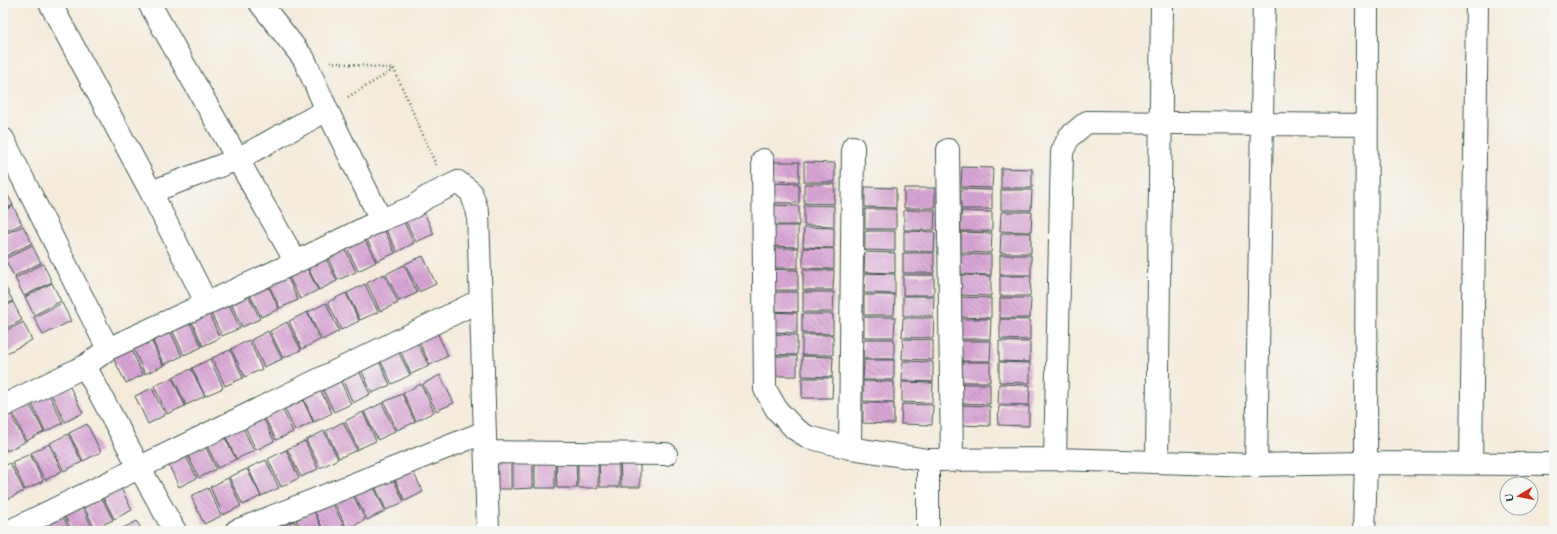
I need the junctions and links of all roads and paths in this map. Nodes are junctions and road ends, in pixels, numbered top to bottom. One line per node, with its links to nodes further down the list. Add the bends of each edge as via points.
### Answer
1 (50, 3): 20 (street)
2 (149, 3): 17 (street)
3 (260, 3): 8 (street)
4 (1162, 3): 11 (street)
5 (1264, 3): 12 (street)
6 (1367, 3): 13 (street)
7 (1477, 3): 36 (street)
8 (304, 59): 9 (path); 10 (street)
9 (394, 69): 10 (path); 19 (path)
10 (327, 110): 17 (street); 21 (street)
11 (1162, 123): 12 (street); 31 (street, via 1086,122 1069,137 1062,152); 34 (street)
12 (1261, 125): 13 (street); 38 (street)
13 (1365, 125): 35 (street)
14 (3, 139): 25 (street)
15 (853, 147): 29 (street)
16 (948, 150): 33 (street)
17 (238, 159): 20 (street); 22 (street)
18 (763, 160): 29 (street, via 765,389 777,410 795,429 808,437)
19 (446, 187): 21 (street, via 413,207); 23 (street, via 458,182 471,192 478,213)
20 (151, 192): 24 (street)
21 (381, 220): 22 (street)
22 (296, 262): 24 (street)
23 (480, 300): 28 (street); 39 (street)
24 (207, 304): 25 (street)
25 (108, 349): 26 (street)
26 (85, 366): 27 (street); 39 (street)
27 (4, 402)
28 (486, 442): 30 (street); 42 (street); 43 (street)
29 (850, 448): 32 (street)
30 (666, 454)
31 (1055, 459): 33 (street); 34 (street)
32 (928, 460): 33 (street); 44 (street)
33 (952, 461)
34 (1157, 461): 38 (street)
35 (1366, 463): 36 (street); 38 (street); 45 (street)
36 (1471, 463): 37 (street)
37 (1554, 464)
38 (1256, 465)
39 (139, 467): 40 (street); 41 (street)
40 (10, 531)
41 (175, 531)
42 (236, 531)
43 (488, 531)
44 (928, 531)
45 (1364, 531)

